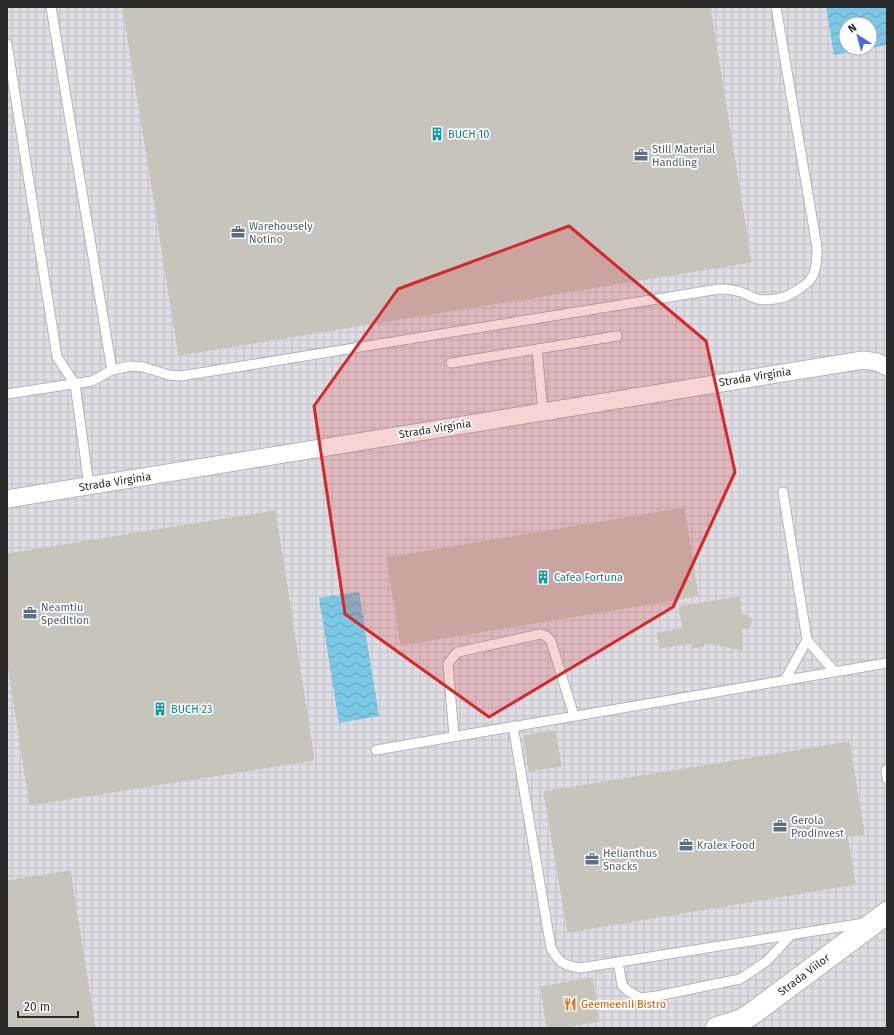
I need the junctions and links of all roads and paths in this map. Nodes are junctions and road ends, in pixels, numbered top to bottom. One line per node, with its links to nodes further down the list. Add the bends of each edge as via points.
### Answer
1 (51, 7): 8 (lane)
2 (776, 7): 8 (lane, via 817,259 810,280 787,296 771,300 757,299 733,289 719,288 181,376 143,367 130,366)
3 (7, 44): 9 (lane, via 57,357)
4 (617, 336): 5 (lane)
5 (537, 349): 6 (lane); 11 (lane)
6 (451, 363)
7 (887, 367): 11 (street, Strada Virginia, via 863,360)
8 (112, 370): 9 (lane, via 92,381)
9 (76, 384): 10 (lane); 12 (lane)
10 (7, 394)
11 (543, 412): 12 (street, Strada Virginia)
12 (89, 486): 14 (street, Strada Virginia)
13 (783, 492): 15 (lane)
14 (7, 499)
15 (807, 640): 17 (lane); 18 (lane)
16 (887, 663): 17 (lane)
17 (835, 672): 18 (lane)
18 (786, 680): 19 (lane)
19 (574, 716): 20 (lane); 21 (lane, via 552,641 540,634 458,652 452,656 448,664)
20 (512, 726): 21 (lane); 25 (lane, via 551,948 557,960 568,966 580,968)
21 (454, 736): 22 (lane)
22 (376, 750)
23 (881, 917): 24 (lane); 26 (main road, Strada Viilor, via 753,1013 740,1021)
24 (792, 934): 25 (lane); 25 (lane, via 767,961 740,979 657,996 640,998 628,991 622,985)
25 (618, 962)
26 (717, 1028)

